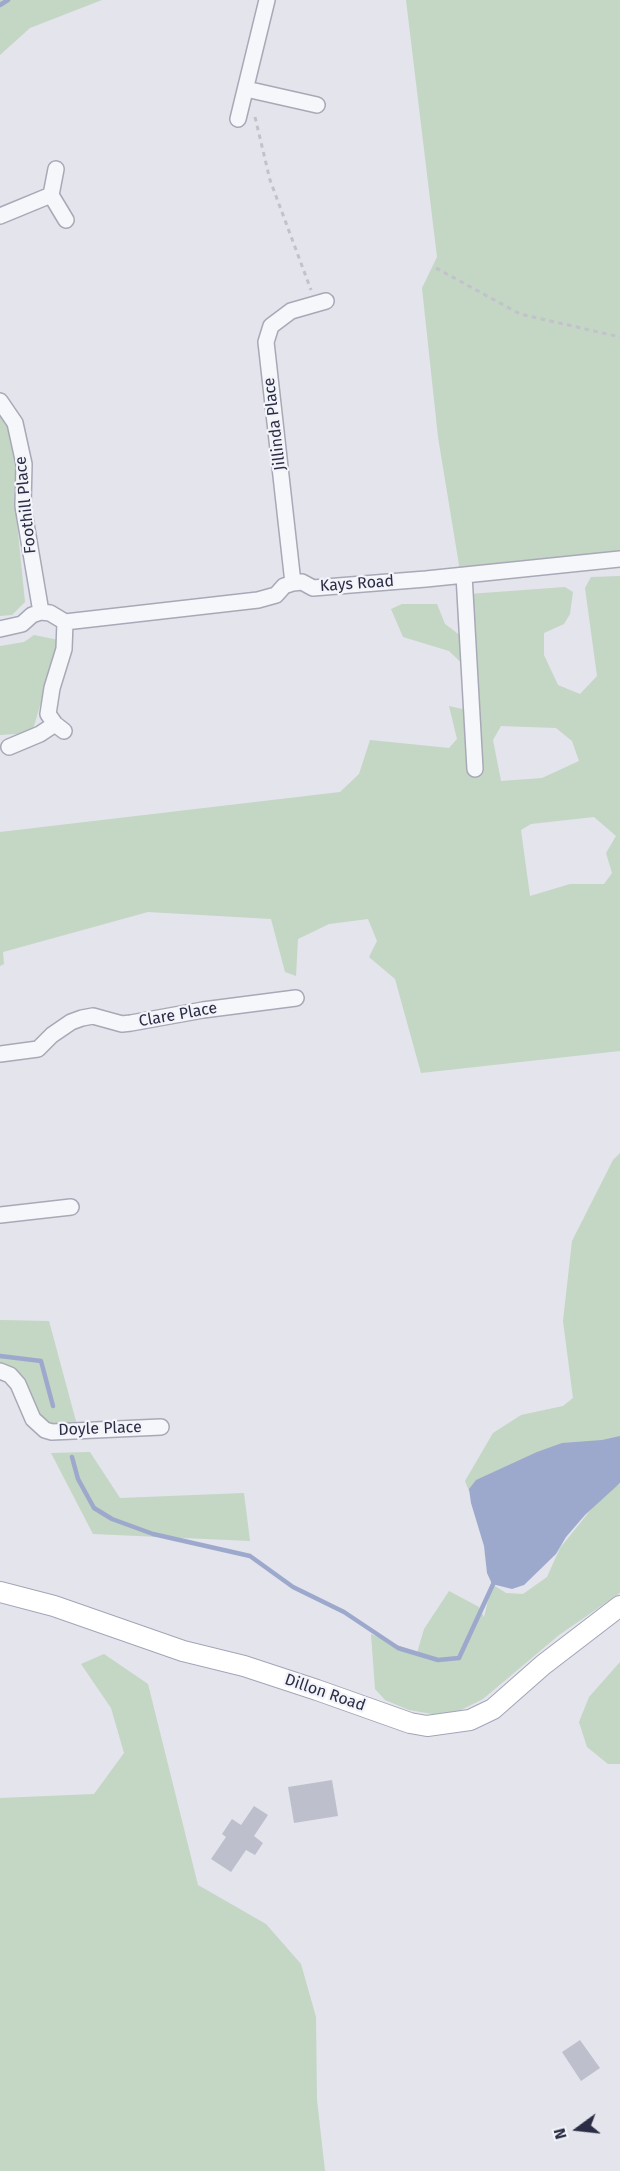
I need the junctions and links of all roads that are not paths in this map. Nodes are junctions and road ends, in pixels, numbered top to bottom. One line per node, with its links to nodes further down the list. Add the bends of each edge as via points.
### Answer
1 (267, 0): 2 (street)
2 (244, 95): 3 (street); 4 (street)
3 (317, 105)
4 (238, 119)
5 (56, 169): 6 (street)
6 (51, 195): 7 (street); 8 (street)
7 (0, 216)
8 (66, 220)
9 (321, 302): 13 (street, Jillinda Place, via 291,311 271,326 266,342)
10 (0, 401): 14 (street, Foothill Place, via 15,423 24,464 23,506)
11 (620, 559): 12 (street, Kays Road)
12 (464, 575): 13 (street, Kays Road, via 314,588 302,582); 18 (street)
13 (293, 583): 15 (street, via 276,595 258,600)
14 (41, 612): 15 (street); 16 (street, via 22,624)
15 (65, 622): 17 (street, via 64,649 48,714 59,728)
16 (0, 629)
17 (9, 747)
18 (476, 769)
19 (296, 998): 20 (street, Clare Place, via 122,1024 93,1016 82,1018 62,1028 38,1049)
20 (0, 1054)
21 (71, 1207): 22 (street)
22 (0, 1215)
23 (0, 1371): 24 (street, Doyle Place, via 18,1384 33,1419 45,1430)
24 (161, 1427)
25 (0, 1592): 26 (main road, Dillon Road, via 427,1726 470,1720 493,1709)
26 (620, 1606)

